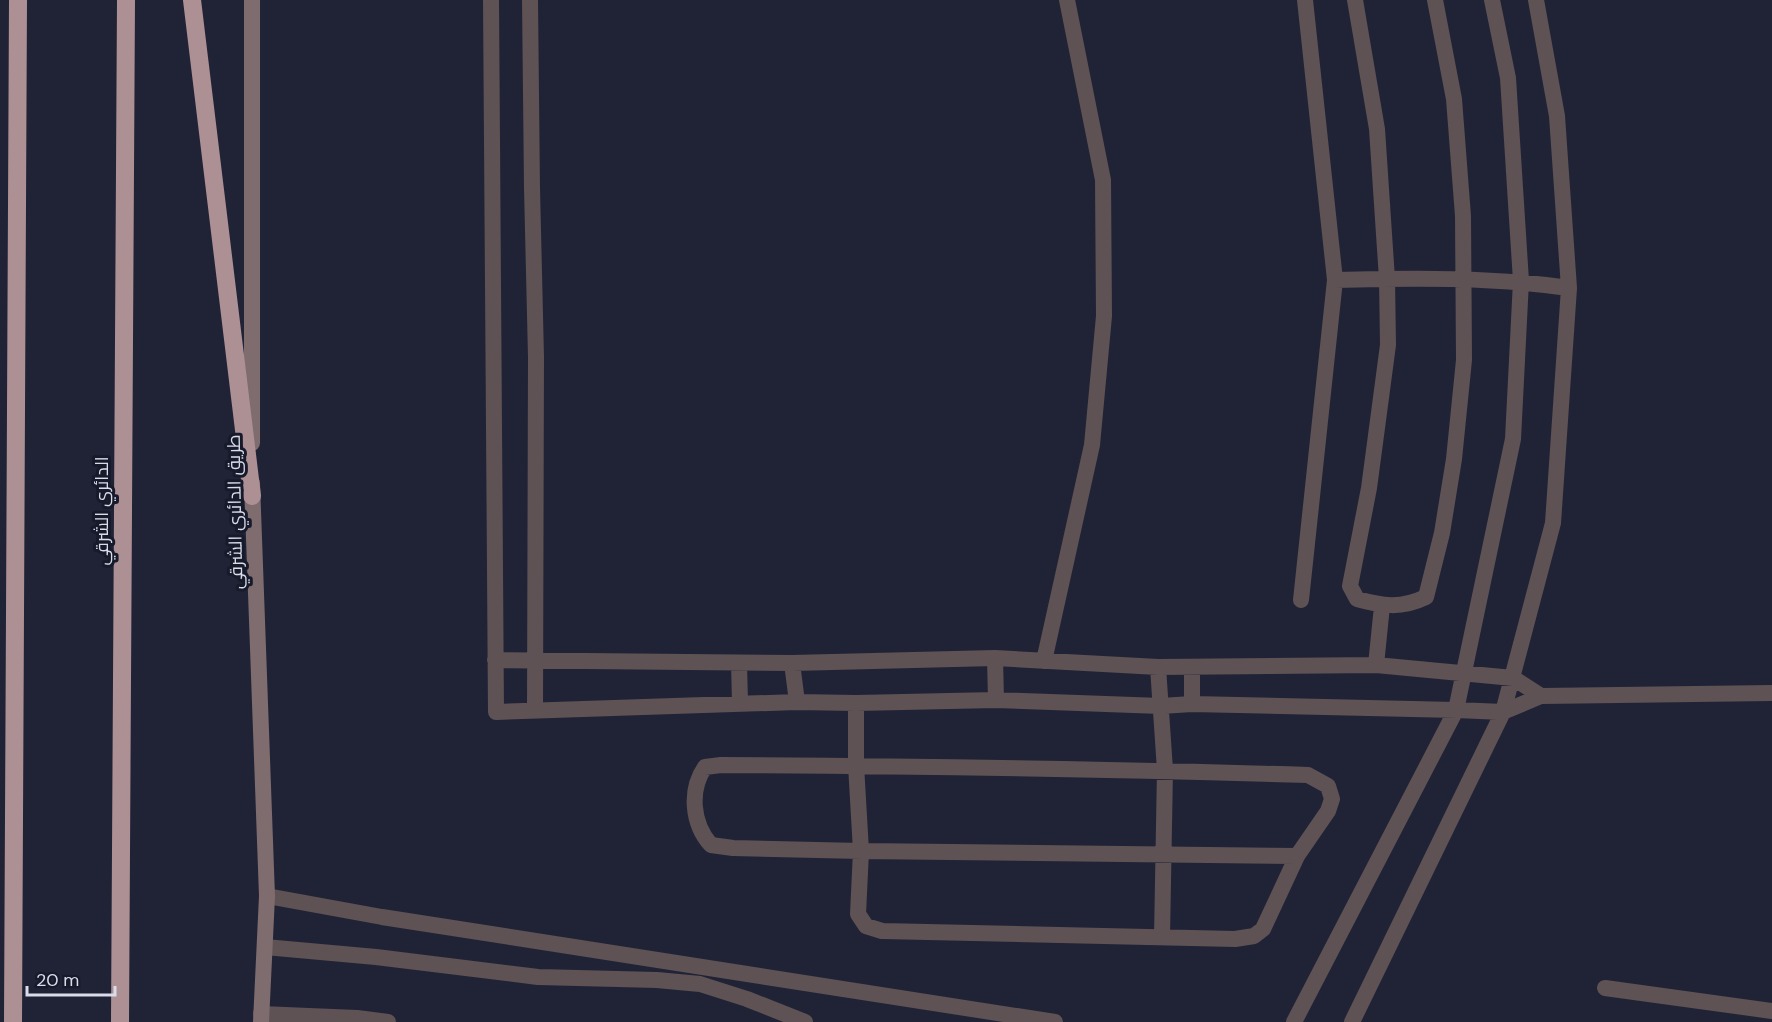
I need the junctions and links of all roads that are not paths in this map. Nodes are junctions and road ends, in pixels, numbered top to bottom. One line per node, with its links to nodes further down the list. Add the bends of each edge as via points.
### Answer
1 (18, 0): 54 (highway)
2 (126, 0): 55 (highway, الدائري الشرقي)
3 (192, 0): 18 (highway)
4 (252, 0): 18 (main road, طريق الدائري الشرقي)
5 (491, 0): 22 (lane)
6 (530, 0): 23 (lane, via 536,357)
7 (1067, 0): 24 (lane, via 1103,180 1104,316 1092,445)
8 (1305, 0): 14 (lane)
9 (1355, 0): 13 (lane, via 1377,129)
10 (1435, 0): 15 (lane, via 1454,99)
11 (1492, 0): 16 (lane, via 1508,78)
12 (1536, 0): 17 (lane, via 1557,116)
13 (1387, 279): 14 (lane); 15 (lane); 20 (lane, via 1388,345 1369,488 1350,585 1357,598)
14 (1335, 280): 19 (lane)
15 (1465, 280): 16 (lane); 20 (lane, via 1464,360 1454,459 1426,597 1413,604)
16 (1521, 281): 17 (lane); 30 (lane, via 1513,439)
17 (1569, 288): 31 (lane, via 1553,523)
18 (252, 496): 48 (main road, طريق الدائري الشرقي)
19 (1301, 600)
20 (1382, 606): 27 (lane)
21 (995, 658): 24 (lane); 26 (lane); 34 (lane)
22 (495, 660): 23 (lane); 41 (lane, via 496,712)
23 (535, 661): 25 (lane); 41 (lane)
24 (1044, 661): 28 (lane)
25 (739, 663): 26 (lane); 36 (lane)
26 (792, 663): 35 (lane)
27 (1376, 665): 29 (lane); 30 (lane)
28 (1158, 667): 29 (lane); 39 (lane)
29 (1192, 667): 38 (lane)
30 (1465, 672): 31 (lane); 40 (lane)
31 (1513, 678): 33 (lane); 42 (lane)
32 (1772, 693): 33 (lane)
33 (1541, 696): 42 (lane)
34 (996, 700): 37 (lane); 39 (lane)
35 (797, 702): 36 (lane); 37 (lane)
36 (740, 703): 41 (lane)
37 (856, 704): 43 (lane)
38 (1192, 704): 39 (lane); 40 (lane)
39 (1161, 706): 44 (lane)
40 (1456, 710): 42 (lane); 59 (lane)
41 (535, 711)
42 (1503, 712): 60 (lane)
43 (856, 765): 44 (lane); 45 (lane); 45 (lane, via 705,767 694,793 698,825 711,845)
44 (1165, 770): 46 (lane); 47 (lane, via 1308,775 1328,786 1332,799 1328,811)
45 (861, 851): 46 (lane); 49 (lane, via 858,914 866,926 882,931)
46 (1164, 855): 47 (lane); 49 (lane)
47 (1297, 856): 49 (lane, via 1263,929 1254,936)
48 (267, 896): 50 (main road, طريق الدائري الشرقي); 58 (lane)
49 (1162, 937)
50 (265, 947): 53 (main road, طريق الدائري الشرقي); 57 (lane, via 538,977 700,984)
51 (1605, 988): 52 (lane)
52 (1772, 1011)
53 (261, 1018): 56 (lane, via 357,1018)
54 (13, 1022)
55 (120, 1022)
56 (388, 1022)
57 (805, 1022)
58 (1055, 1022)
59 (1294, 1022)
60 (1352, 1022)

